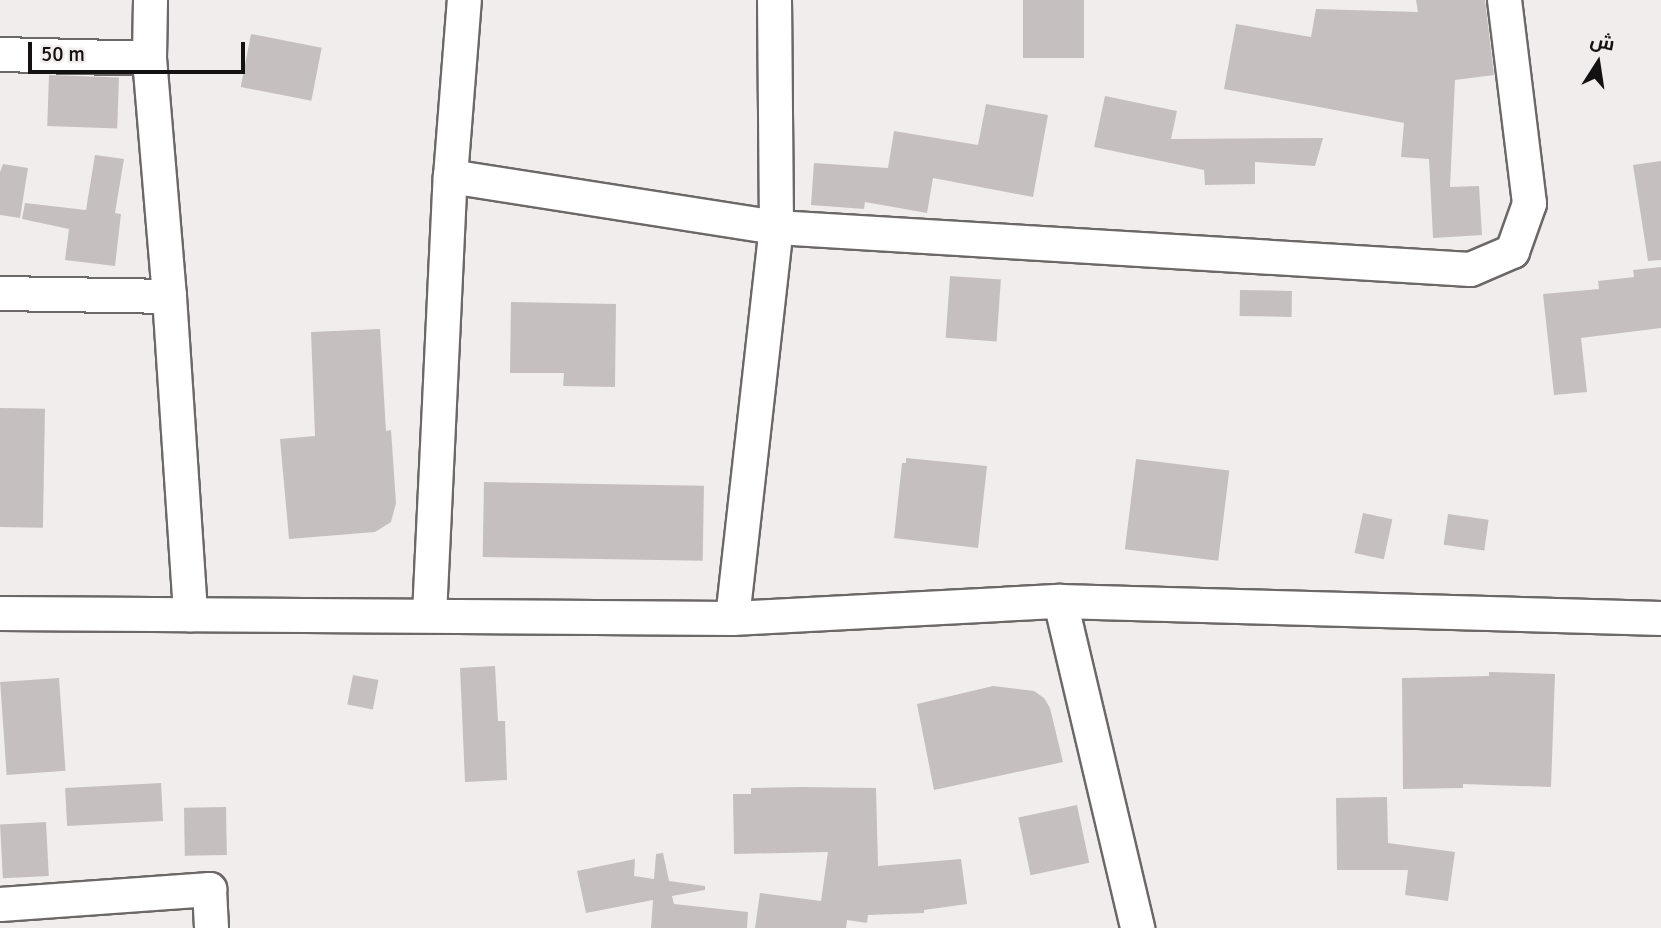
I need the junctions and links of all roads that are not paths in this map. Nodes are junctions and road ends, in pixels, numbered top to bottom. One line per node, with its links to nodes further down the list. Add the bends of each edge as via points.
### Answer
1 (150, 0): 6 (street)
2 (464, 0): 7 (street)
3 (774, 0): 8 (street)
4 (1504, 0): 8 (street, via 1529,202 1512,251 1470,269)
5 (0, 54): 6 (street)
6 (149, 58): 10 (street)
7 (450, 176): 8 (street); 14 (street)
8 (776, 227): 15 (street)
9 (0, 293): 10 (street)
10 (169, 296): 13 (street)
11 (1060, 601): 15 (street); 16 (street); 19 (street)
12 (0, 613): 13 (street)
13 (190, 614): 14 (street)
14 (429, 615): 15 (street)
15 (732, 618)
16 (1661, 618)
17 (0, 904): 18 (street, via 209,889)
18 (211, 928)
19 (1137, 928)

